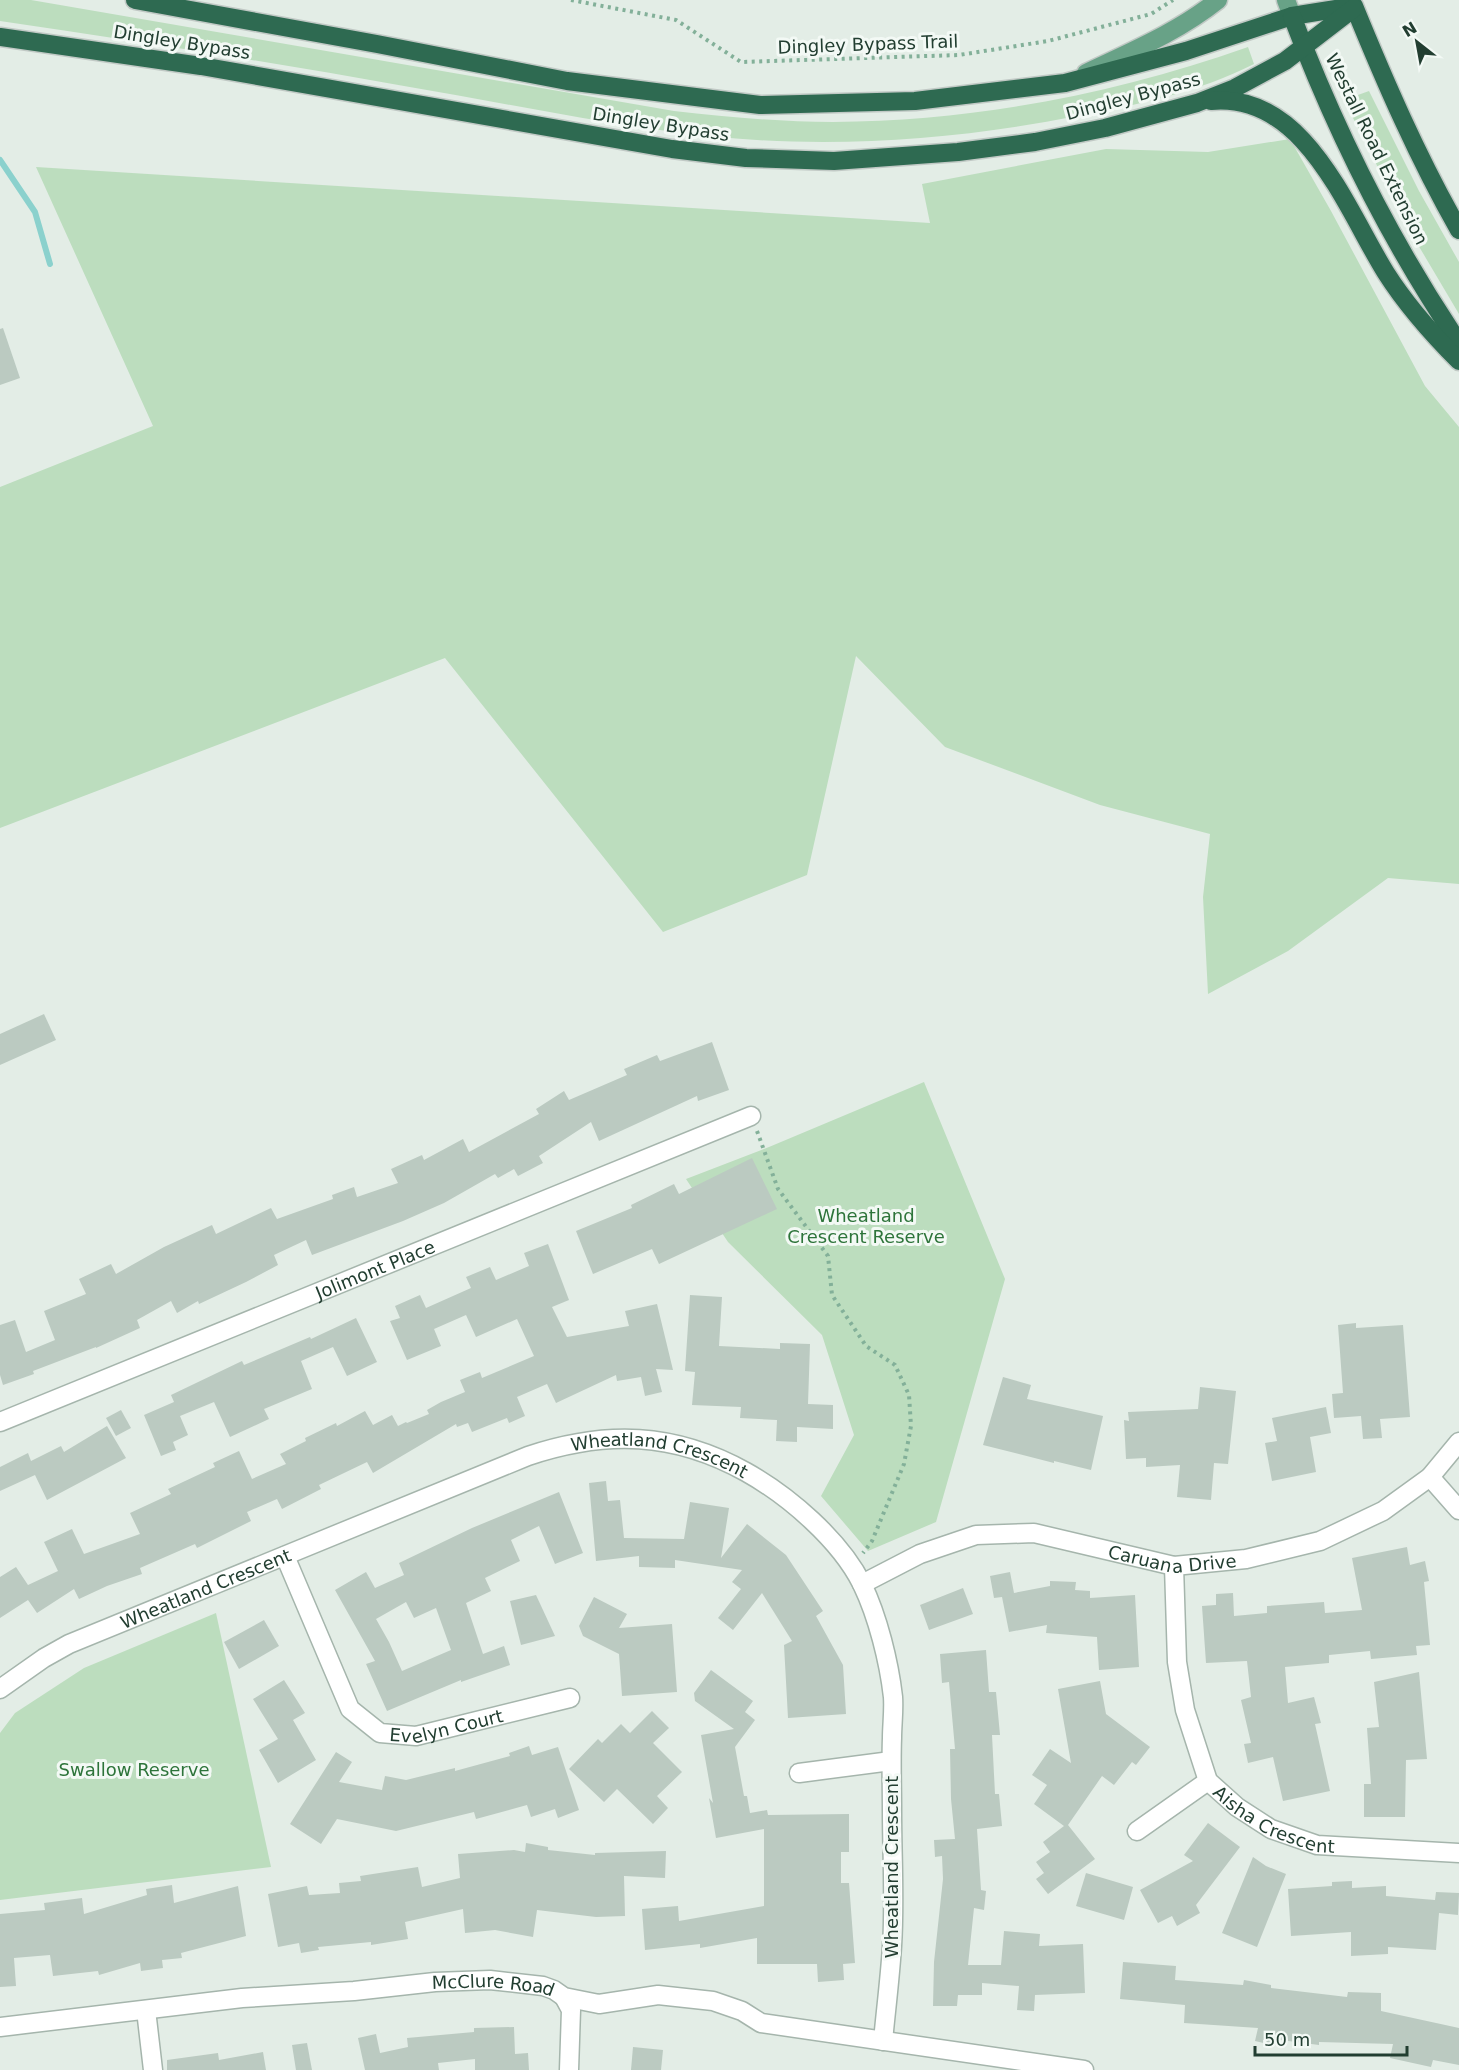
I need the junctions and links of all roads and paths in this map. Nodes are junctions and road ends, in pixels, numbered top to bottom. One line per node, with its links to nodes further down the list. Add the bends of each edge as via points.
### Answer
1 (135, 0): 9 (highway, Dingley Bypass, via 567,81 760,105 915,101)
2 (571, 0): 3 (path, Dingley Bypass Trail, via 676,20 741,62 959,55 1048,41 1150,14)
3 (1173, 0)
4 (1218, 0): 9 (main road, via 1169,33)
5 (1353, 5): 6 (highway, Dingley Bypass); 8 (highway, Dingley Bypass); 11 (highway, Westall Road Extension, via 1402,118)
6 (1289, 8): 8 (highway, Westall Road Extension); 9 (highway, Dingley Bypass, via 1186,51)
7 (0, 37): 10 (highway, Dingley Bypass, via 201,66 672,149 746,158 834,161 978,150 1105,128)
8 (1303, 47): 10 (highway, Dingley Bypass, via 1252,80); 12 (highway, Westall Road Extension, via 1398,243)
9 (1065, 82)
10 (1197, 103): 13 (highway, via 1221,100 1254,105 1295,134 1336,183 1386,273 1427,329)
11 (1459, 230)
12 (1459, 343)
13 (1459, 362)
14 (751, 1116): 15 (street, Jolimont Place); 21 (path, via 778,1189 828,1256 832,1295 866,1346 896,1365 909,1395 911,1426 904,1464 872,1540)
15 (0, 1422)
16 (1459, 1442): 17 (street, Caruana Drive)
17 (1430, 1477): 18 (street); 20 (street, Caruana Drive, via 1383,1511 1320,1541 1246,1559)
18 (1459, 1510)
19 (285, 1556): 21 (street, Wheatland Crescent, via 528,1456 555,1447 637,1438 692,1448 755,1477 804,1513); 23 (street, Wheatland Crescent, via 69,1644); 24 (street, Evelyn Court, via 350,1709 380,1733 416,1736)
20 (1174, 1566): 22 (street, Caruana Drive, via 1034,1533 976,1535 920,1554); 27 (street, Aisha Crescent, via 1177,1662 1185,1710)
21 (851, 1568): 22 (street, Wheatland Crescent)
22 (862, 1584): 25 (street, Wheatland Crescent, via 882,1639 893,1698)
23 (0, 1689)
24 (570, 1698)
25 (891, 1761): 26 (street); 33 (street, Wheatland Crescent, via 892,1944)
26 (799, 1773)
27 (1208, 1780): 28 (street); 29 (street, Aisha Crescent, via 1237,1808 1270,1829 1317,1845)
28 (1137, 1831)
29 (1459, 1853)
30 (564, 1997): 31 (street, McClure Road, via 543,1986 490,1980 242,1998); 33 (street, McClure Road, via 599,2004 658,1995 705,2000 734,2007 760,2023); 35 (street, via 571,2010)
31 (146, 2010): 32 (street, McClure Road); 34 (street)
32 (0, 2027)
33 (883, 2041): 36 (street, McClure Road)
34 (153, 2070)
35 (569, 2070)
36 (1084, 2070)

